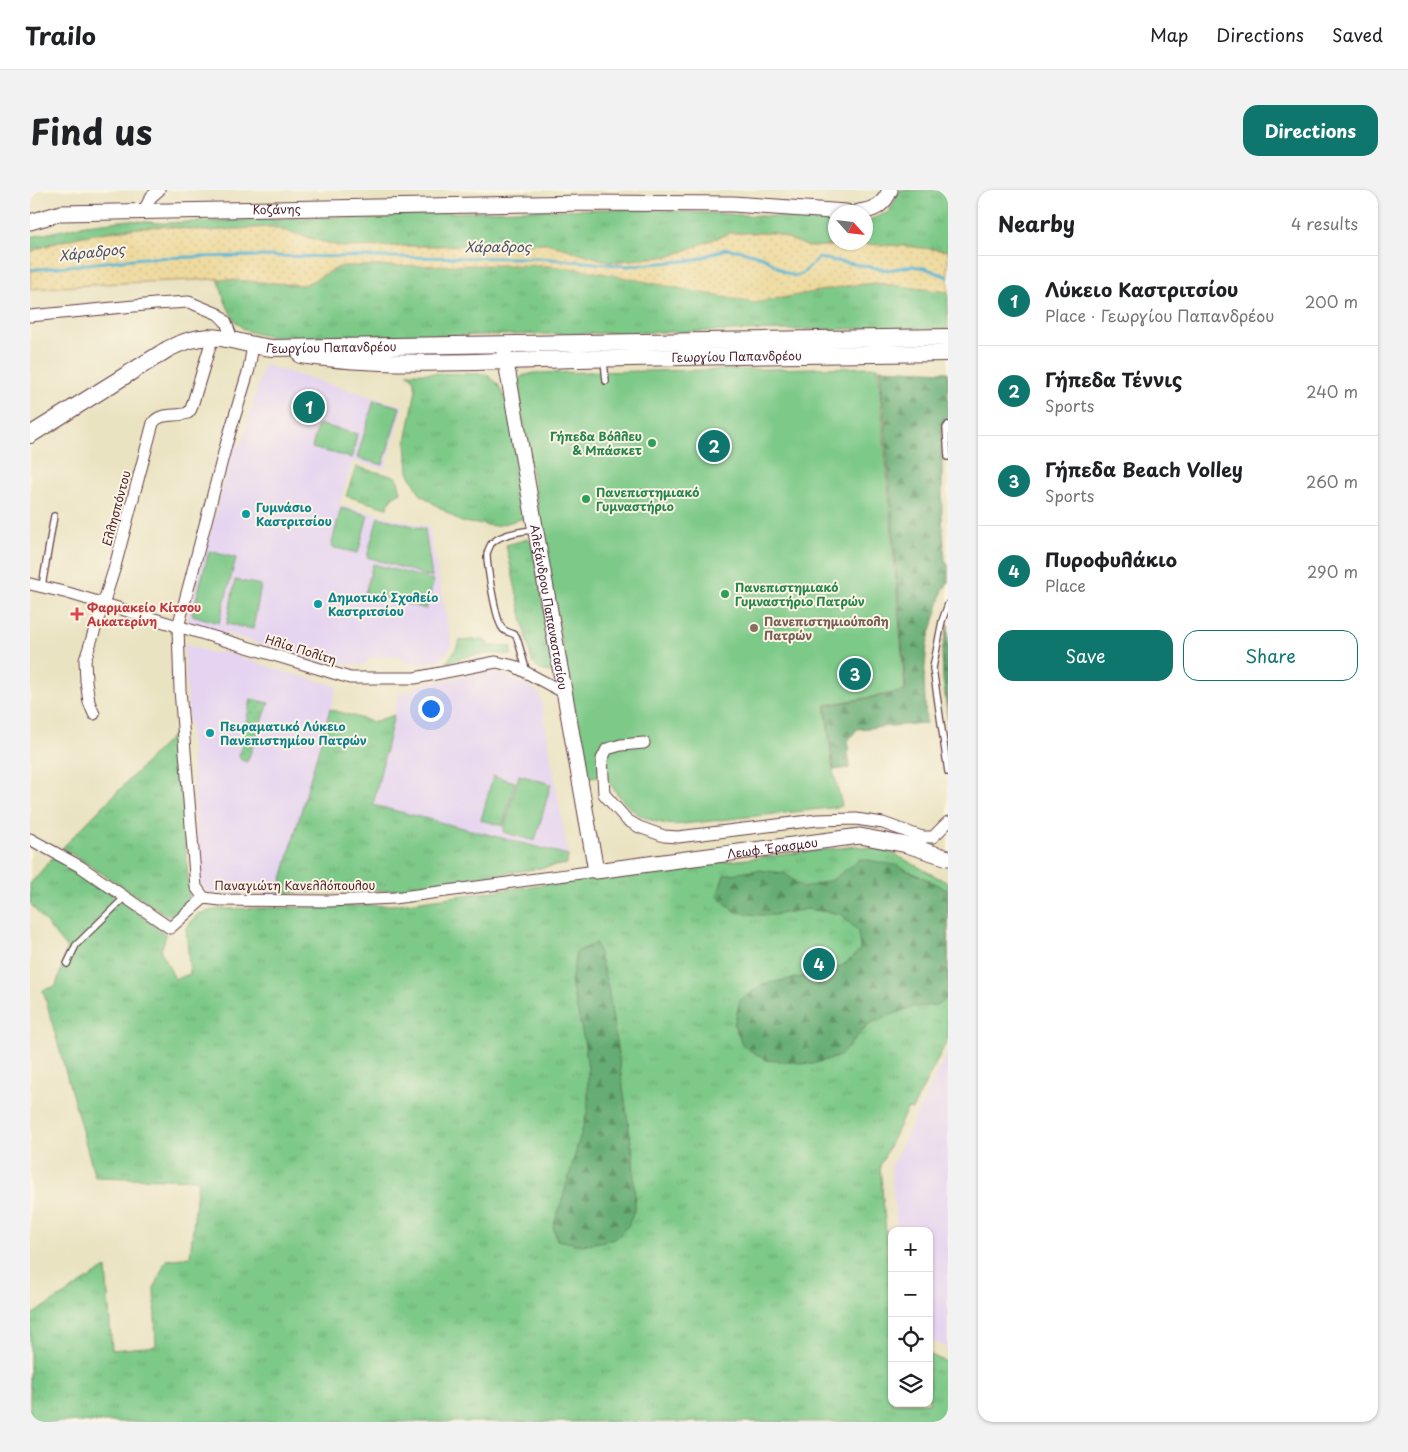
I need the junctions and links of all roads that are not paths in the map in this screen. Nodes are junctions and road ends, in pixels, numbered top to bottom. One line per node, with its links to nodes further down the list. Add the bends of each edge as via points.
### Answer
1 (159, 190): 5 (street, via 151,196)
2 (890, 190): 3 (street)
3 (873, 209)
4 (828, 211): 5 (street, Κοζάνης, via 733,204)
5 (143, 212): 6 (street, Κοζάνης, via 61,213)
6 (30, 222)
7 (30, 316): 10 (street, via 189,302 218,314 226,322)
8 (214, 336): 10 (main road); 20 (main road, via 194,338 168,349); 25 (street, Ελλησπόντου, via 188,413 156,418 153,423)
9 (948, 337): 13 (main road, Γεωργίου Παπανδρέου)
10 (232, 340): 12 (main road)
11 (503, 343): 13 (main road, Γεωργίου Παπανδρέου); 14 (main road, Γεωργίου Παπανδρέου); 17 (street, Αλεξάνδρου Παπαναστασίου)
12 (253, 345): 14 (main road); 27 (street)
13 (894, 346): 15 (main road, Γεωργίου Παπανδρέου); 16 (main road, Γεωργίου Παπανδρέου)
14 (272, 348): 17 (main road, Γεωργίου Παπανδρέου, via 292,354 357,360)
15 (948, 353)
16 (604, 358): 17 (main road, Γεωργίου Παπανδρέου); 18 (lane)
17 (506, 361): 23 (street, Αλεξάνδρου Παπαναστασίου)
18 (606, 381)
19 (948, 425): 21 (lane)
20 (30, 436)
21 (948, 457)
22 (54, 516): 24 (lane)
23 (536, 529): 28 (lane, via 510,533 491,544 487,554 500,626 517,637); 29 (street, Αλεξάνδρου Παπαναστασίου)
24 (36, 585): 25 (street, Ηλία Πολίτη)
25 (104, 604): 27 (street, Ηλία Πολίτη); 30 (street, Ελλησπόντου, via 84,664 89,702)
26 (948, 604): 32 (lane, via 933,668)
27 (178, 626): 28 (street, Ηλία Πολίτη, via 350,678 415,678 496,662); 39 (street, via 196,887)
28 (528, 673): 29 (street, Ηλία Πολίτη)
29 (565, 693): 37 (street, Αλεξάνδρου Παπαναστασίου)
30 (94, 714)
31 (644, 743): 35 (street, via 607,749 602,759 604,794 627,820 652,832 678,837 817,820 856,820 883,823)
32 (948, 772)
33 (948, 822): 35 (street, via 933,838)
34 (30, 839): 38 (street, Παναγιώτη Κανελλόπουλου, via 82,867)
35 (920, 843): 36 (street, Λεωφ. Έρασμου); 37 (street, Λεωφ. Έρασμου, via 860,836)
36 (948, 858)
37 (596, 871): 39 (street, Παναγιώτη Κανελλόπουλου, via 394,898 329,901)
38 (125, 897): 39 (street, Παναγιώτη Κανελλόπουλου, via 170,928); 40 (lane, via 76,945)
39 (204, 898)
40 (68, 964)

